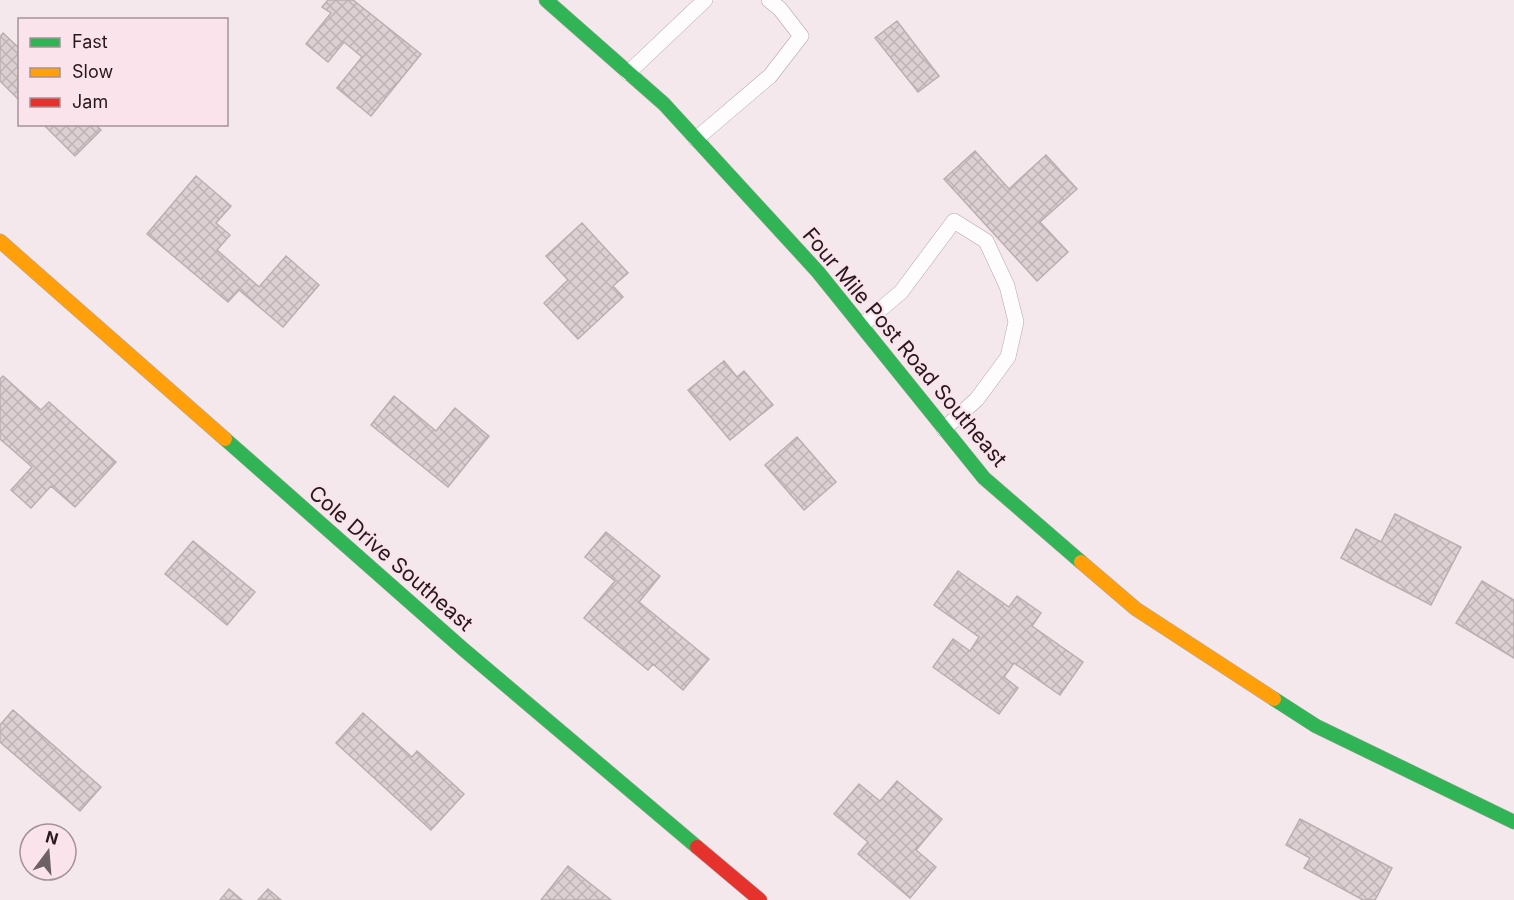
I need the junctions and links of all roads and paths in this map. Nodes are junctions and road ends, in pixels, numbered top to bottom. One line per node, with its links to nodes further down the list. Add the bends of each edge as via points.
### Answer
1 (546, 0): 4 (main road, Four Mile Post Road Southeast)
2 (705, 0): 4 (lane)
3 (769, 0): 5 (lane, via 801,36 770,76)
4 (628, 73): 5 (main road, Four Mile Post Road Southeast)
5 (696, 139): 7 (main road, Four Mile Post Road Southeast)
6 (0, 241): 10 (main road, Cole Drive Southeast, via 454,641)
7 (862, 325): 8 (main road, Four Mile Post Road Southeast); 8 (lane, via 901,292 954,221 986,241 1007,286 1016,322 1008,357 977,399)
8 (944, 429): 9 (main road, Four Mile Post Road Southeast, via 984,478 1136,609 1316,726)
9 (1514, 822)
10 (760, 900)

